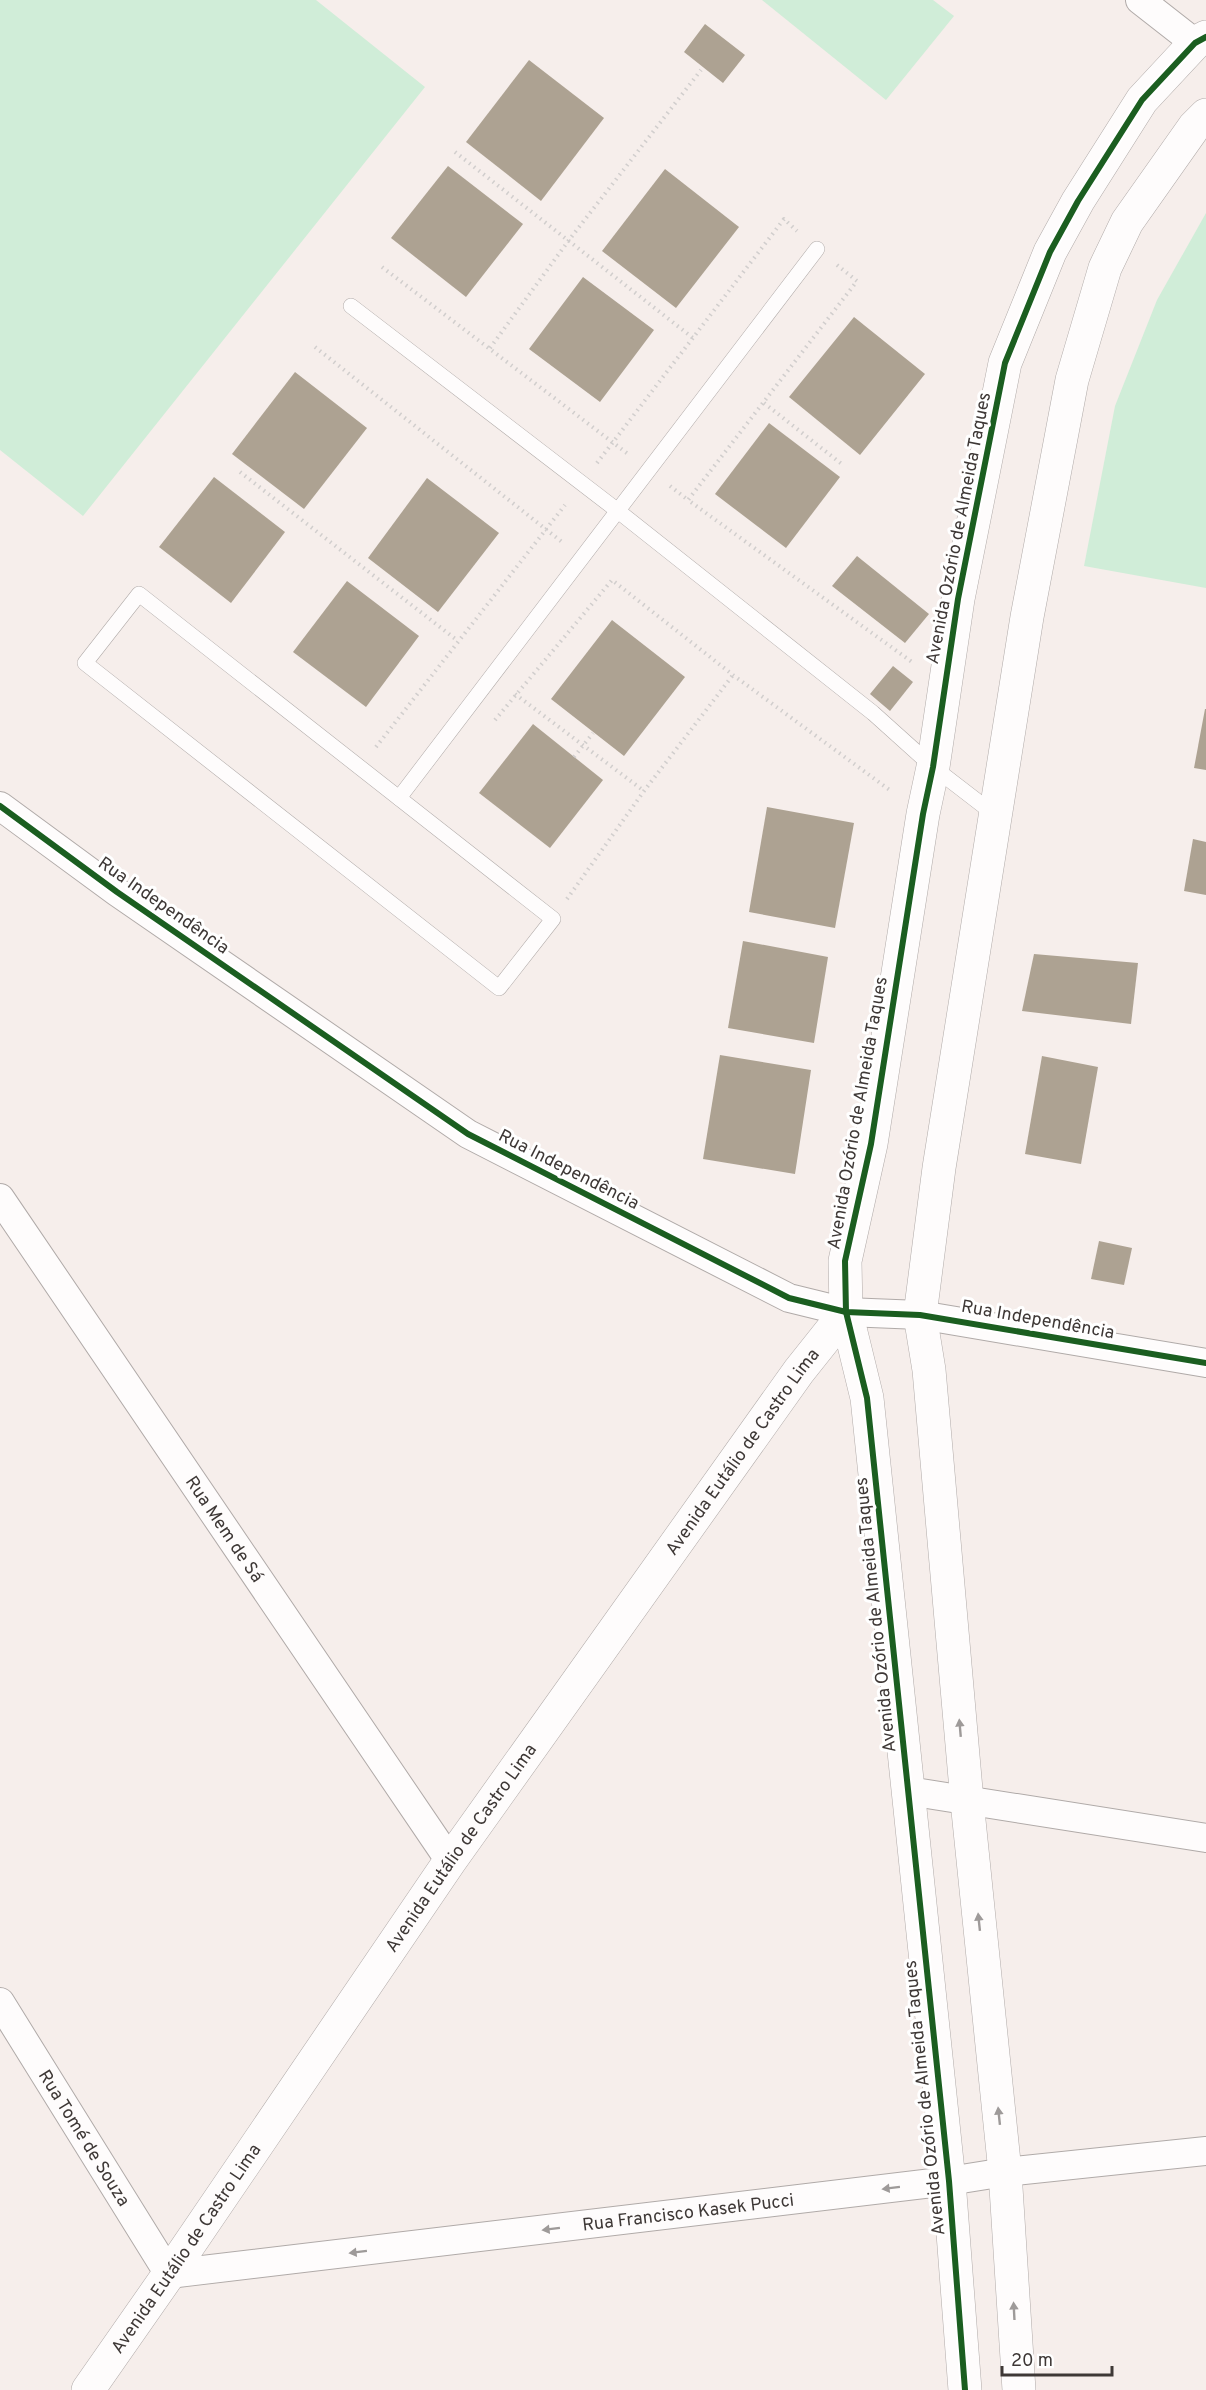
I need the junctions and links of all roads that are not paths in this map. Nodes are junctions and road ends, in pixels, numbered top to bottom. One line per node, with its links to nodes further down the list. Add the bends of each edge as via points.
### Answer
1 (1140, 0): 2 (street)
2 (1202, 43): 7 (street, Avenida Ozório de Almeida Taques, via 1142,100 1078,201 1050,252 1005,363 958,599)
3 (1206, 115): 10 (street, via 1127,222 1105,268 1072,380)
4 (817, 249): 6 (lane)
5 (351, 306): 6 (lane)
6 (618, 511): 7 (lane, via 873,713); 8 (lane)
7 (933, 767): 10 (lane); 12 (street, Avenida Ozório de Almeida Taques, via 871,1144 845,1262)
8 (399, 798): 8 (lane, via 139,594 85,663 499,988 553,919)
9 (0, 806): 12 (street, Rua Independência, via 117,892 468,1134 789,1298)
10 (994, 814): 13 (street)
11 (0, 1198): 18 (street, Rua Mem de Sá)
12 (846, 1312): 13 (street, Rua Independência); 15 (street, Avenida Ozório de Almeida Taques, via 867,1398); 18 (street, Avenida Eutálio de Castro Lima, via 799,1371)
13 (920, 1315): 14 (street, Rua Independência); 16 (street, one-way to 13, via 929,1370)
14 (1206, 1363)
15 (908, 1791): 16 (street); 22 (street, Avenida Ozório de Almeida Taques)
16 (967, 1801): 17 (street); 21 (street, one-way to 16)
17 (1206, 1838)
18 (450, 1861): 23 (street, Avenida Eutálio de Castro Lima)
19 (0, 2002): 23 (street, Rua Tomé de Souza)
20 (1206, 2151): 21 (street, Rua Francisco Kasek Pucci)
21 (1005, 2172): 22 (street, Rua Francisco Kasek Pucci); 26 (street, one-way to 21)
22 (949, 2181): 23 (street, Rua Francisco Kasek Pucci, one-way to 23); 25 (street, Avenida Ozório de Almeida Taques)
23 (169, 2274): 24 (street, Avenida Eutálio de Castro Lima)
24 (88, 2390)
25 (965, 2390)
26 (1018, 2390)

